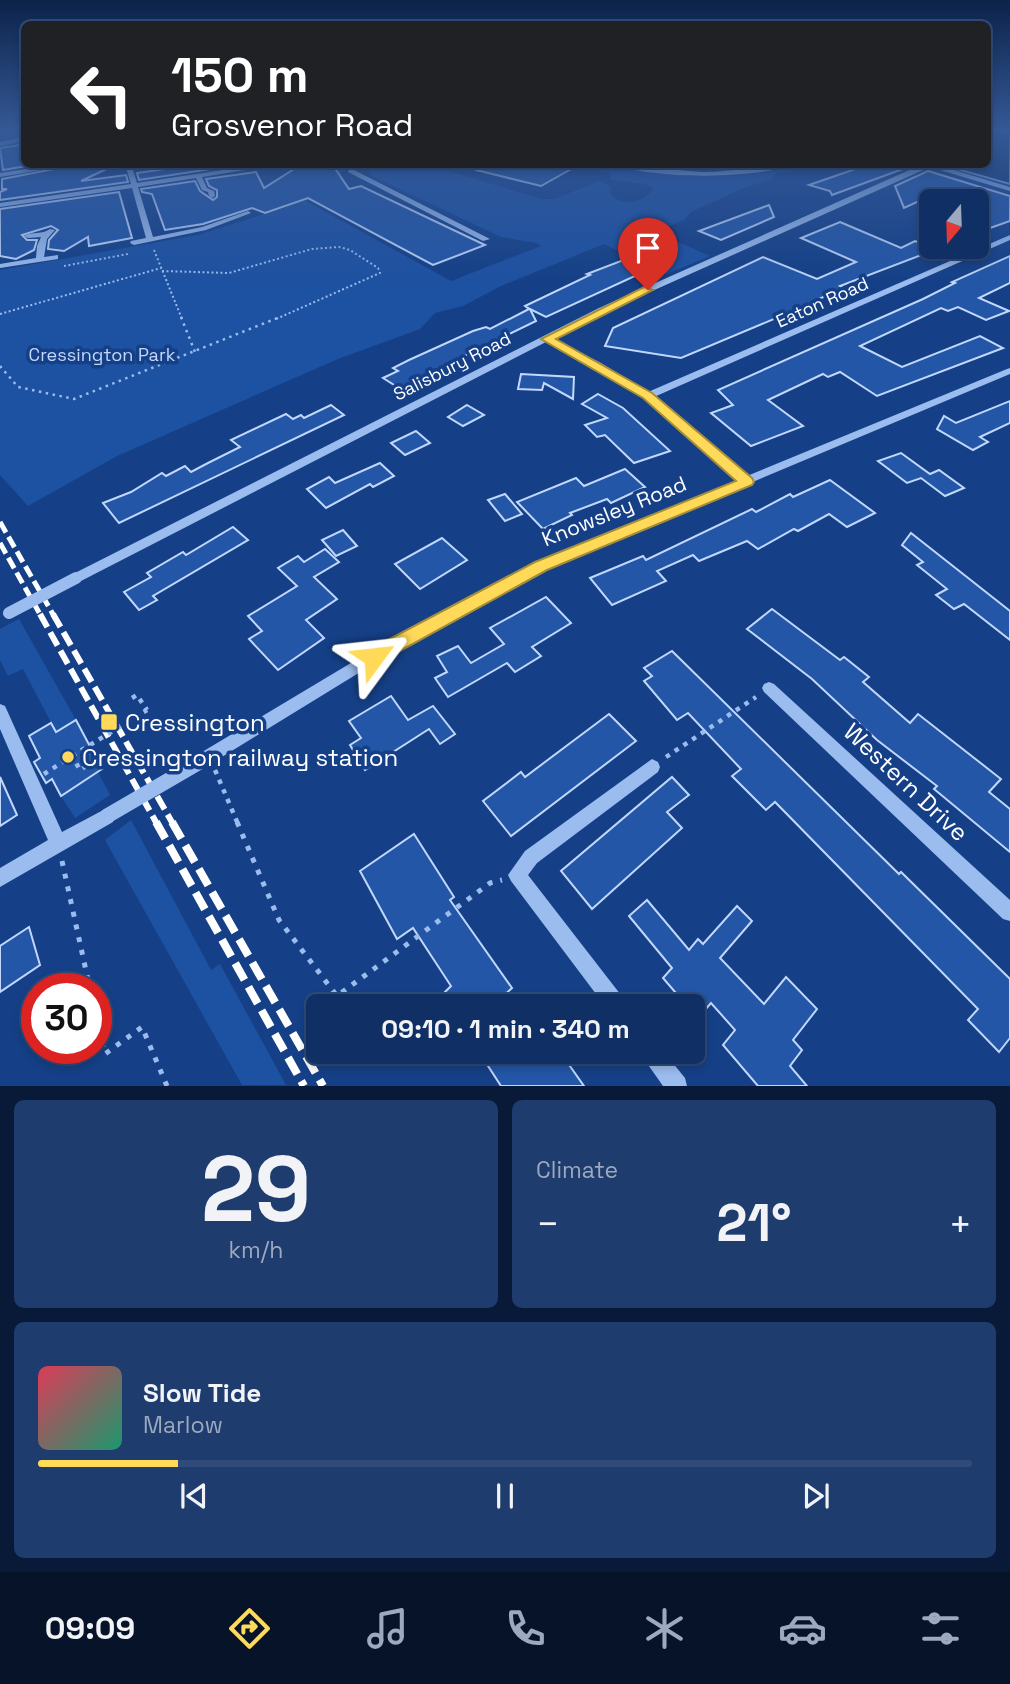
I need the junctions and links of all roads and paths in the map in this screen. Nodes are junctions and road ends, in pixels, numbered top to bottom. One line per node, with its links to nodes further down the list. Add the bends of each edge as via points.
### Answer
1 (135, 182): 7 (street)
2 (159, 182): 7 (street)
3 (201, 182): 9 (street)
4 (371, 182): 14 (street)
5 (890, 182): 24 (street, Salisbury Road)
6 (987, 182): 8 (street)
7 (136, 185): 10 (street); 15 (street)
8 (1010, 188)
9 (212, 196)
10 (0, 205)
11 (248, 213): 15 (street, via 204,229)
12 (28, 236): 19 (street, via 49,232 40,247)
13 (1010, 237): 28 (street, Eaton Road)
14 (486, 239)
15 (150, 240): 16 (street); 22 (path)
16 (134, 243)
17 (130, 254): 21 (path)
18 (55, 257): 19 (street)
19 (40, 260): 20 (street)
20 (0, 266)
21 (61, 266)
22 (162, 270): 23 (path); 25 (path); 25 (path, via 229,273 312,249 339,247 378,268 380,273)
23 (0, 314)
24 (547, 339): 28 (street); 30 (street, Salisbury Road, bridge)
25 (195, 352): 26 (path, via 74,398 18,387)
26 (0, 366)
27 (1010, 371): 29 (street, Knowsley Road)
28 (648, 396): 29 (street)
29 (747, 482): 36 (street, Knowsley Road, via 541,566 396,643)
30 (4, 615)
31 (769, 688): 37 (path); 43 (street, Western Drive)
32 (132, 698): 35 (path, bridge, via 138,695 146,710)
33 (0, 711): 40 (street)
34 (93, 751): 35 (path, via 94,761 80,770)
35 (72, 756): 38 (path)
36 (203, 760): 39 (street, Knowsley Road, bridge); 41 (path, via 279,920 337,996 490,883)
37 (652, 767): 41 (street, via 531,857)
38 (42, 776)
39 (107, 816): 40 (street, Knowsley Road)
40 (58, 843): 42 (street, Knowsley Road); 44 (path)
41 (517, 875): 45 (street)
42 (0, 877)
43 (1010, 912)
44 (86, 973)
45 (608, 994)
46 (112, 1049): 48 (path, via 142,1027)
47 (660, 1064): 49 (street)
48 (167, 1086)
49 (677, 1086)

